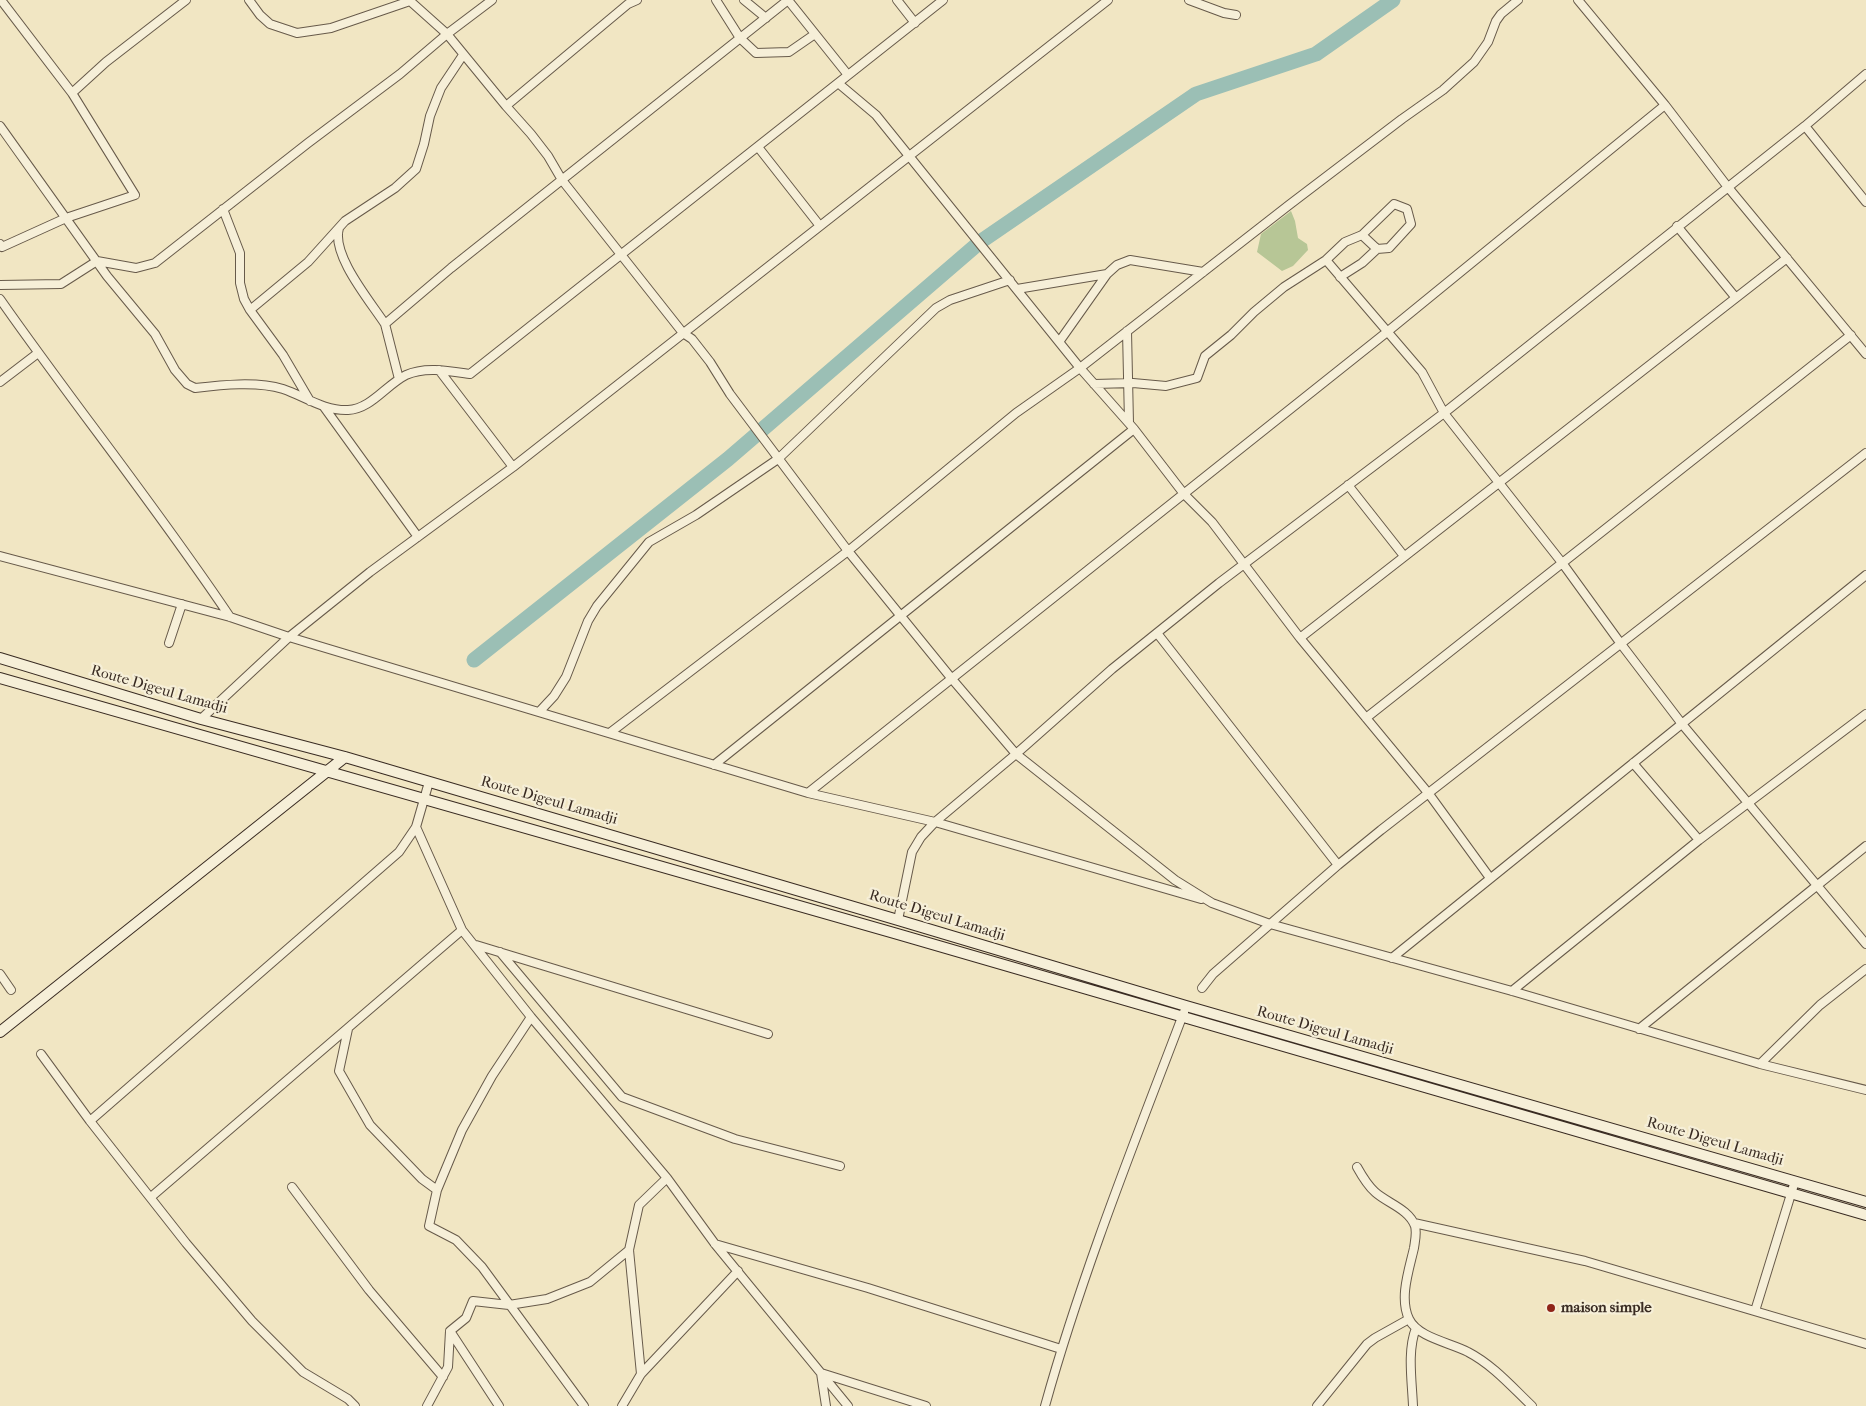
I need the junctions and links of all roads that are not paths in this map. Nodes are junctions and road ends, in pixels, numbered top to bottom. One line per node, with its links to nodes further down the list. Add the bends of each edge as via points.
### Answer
1 (1, 0): 26 (street)
2 (186, 0): 26 (street, via 106,62)
3 (249, 0): 15 (street, via 270,24 297,33 331,28)
4 (492, 0): 19 (street)
5 (637, 0): 28 (street, via 628,4)
6 (716, 0): 21 (street)
7 (744, 0): 17 (street)
8 (788, 0): 17 (street); 20 (street)
9 (897, 0): 18 (street)
10 (943, 0): 18 (street)
11 (1108, 0): 32 (street)
12 (1188, 0): 16 (street)
13 (1518, 0): 48 (street, via 1501,14 1481,54 1454,81)
14 (1578, 0): 27 (street)
15 (409, 1): 19 (street)
16 (1236, 15)
17 (766, 18): 21 (street)
18 (915, 23): 24 (street)
19 (447, 34): 22 (street); 36 (street, via 400,74)
20 (815, 34): 21 (street, via 789,52 756,52); 24 (street)
21 (740, 38): 33 (street)
22 (463, 55): 28 (street); 40 (street, via 441,88 416,169)
23 (1866, 74): 30 (street)
24 (848, 75): 25 (street)
25 (838, 83): 31 (street); 32 (street, via 876,115)
26 (72, 94): 37 (street, via 134,195)
27 (1665, 105): 34 (street); 59 (street)
28 (506, 106): 33 (street, via 532,134)
29 (0, 126): 37 (street)
30 (1805, 126): 34 (street); 35 (street)
31 (758, 147): 38 (street); 44 (street)
32 (910, 155): 38 (street); 51 (street)
33 (562, 180): 44 (street); 57 (street)
34 (1727, 186): 39 (street); 45 (street)
35 (1866, 202)
36 (223, 209): 47 (street, via 155,262 136,268); 56 (street, via 240,253 240,283)
37 (66, 218): 42 (street, via 2,247); 47 (street)
38 (820, 226): 60 (street)
39 (1677, 226): 54 (street); 73 (street)
40 (339, 228): 56 (street, via 308,262); 57 (street, via 339,244 346,265)
41 (1362, 235): 43 (street); 43 (street, via 1394,204 1407,209 1412,224 1389,248); 46 (street, via 1345,242)
42 (0, 244)
43 (1377, 249): 50 (street)
44 (622, 255): 60 (street); 66 (street, via 470,374)
45 (1787, 258): 54 (street); 61 (street)
46 (1326, 260): 50 (street); 70 (street, via 1284,287 1205,356 1197,378 1166,386)
47 (97, 261): 52 (street, via 61,284); 71 (street, via 155,334 174,370 187,384 195,388 249,384 282,389)
48 (1203, 272): 49 (street, via 1130,260); 58 (street)
49 (1107, 274): 53 (street); 62 (street)
50 (1340, 277): 59 (street)
51 (1010, 280): 53 (street); 76 (street, via 950,300 936,308)
52 (0, 285)
53 (1017, 289): 62 (street)
54 (1736, 298): 78 (street)
55 (0, 299): 63 (street)
56 (250, 310): 71 (street, via 283,355)
57 (385, 324): 67 (street)
58 (1127, 331): 65 (street); 70 (street)
59 (1387, 332): 73 (street, via 1422,372); 80 (street)
60 (683, 333): 76 (street, via 710,362); 77 (street)
61 (1851, 335): 64 (street); 86 (street)
62 (1059, 342): 65 (street)
63 (38, 353): 68 (street); 90 (street, via 160,514)
64 (1866, 354)
65 (1080, 368): 69 (street); 82 (street, via 1002,424)
66 (439, 370): 67 (street, via 407,374); 77 (street)
67 (399, 380): 72 (street, via 361,407 348,410)
68 (0, 382)
69 (1094, 384): 70 (street); 74 (street)
70 (1129, 384): 74 (street)
71 (310, 401): 72 (street)
72 (324, 407): 81 (street)
73 (1444, 413): 78 (street); 79 (street)
74 (1132, 426): 80 (street); 89 (street)
75 (1866, 453): 95 (street)
76 (778, 458): 82 (street); 99 (street, via 696,515 649,542 597,606 566,678)
77 (513, 467): 81 (street)
78 (1500, 483): 84 (street); 86 (street)
79 (1348, 485): 84 (street); 85 (street)
80 (1184, 494): 85 (street, via 1212,522); 98 (street)
81 (418, 537): 92 (street)
82 (848, 550): 89 (street); 104 (street)
83 (0, 556): 88 (street)
84 (1404, 556): 93 (street)
85 (1244, 563): 91 (street); 93 (street)
86 (1563, 564): 95 (street); 101 (street)
87 (1866, 575): 103 (street)
88 (182, 604): 90 (street); 94 (street)
89 (901, 615): 98 (street); 108 (street)
90 (230, 616): 92 (street)
91 (1157, 633): 105 (street); 119 (street)
92 (289, 637): 99 (street); 102 (street)
93 (1300, 638): 101 (street)
94 (169, 643)
95 (1621, 644): 103 (street); 112 (street)
96 (0, 658): 102 (main road, Route Digeul Lamadji)
97 (0, 678): 109 (main road, Route Digeul Lamadji)
98 (952, 679): 105 (street); 111 (street)
99 (540, 711): 104 (street)
100 (1866, 714): 114 (street)
101 (1366, 718): 112 (street)
102 (202, 719): 106 (main road, Route Digeul Lamadji)
103 (1682, 724): 107 (street); 114 (street)
104 (612, 732): 108 (street)
105 (1016, 754): 115 (street); 122 (street, via 1175,880)
106 (345, 757): 109 (main road); 110 (main road, Route Digeul Lamadji)
107 (1634, 763): 117 (street); 120 (street)
108 (714, 765): 111 (street)
109 (328, 771): 113 (main road, Route Digeul Lamadji); 140 (main road)
110 (429, 782): 113 (street); 123 (main road, Route Digeul Lamadji)
111 (808, 793): 115 (street)
112 (1429, 794): 119 (street); 120 (street)
113 (424, 799): 116 (street); 137 (main road, Route Digeul Lamadji)
114 (1748, 803): 117 (street); 121 (street)
115 (935, 822): 122 (street); 123 (street, via 912,852)
116 (416, 827): 125 (street); 145 (street, via 399,852)
117 (1699, 840): 134 (street)
118 (1866, 846): 121 (street)
119 (1338, 865): 124 (street)
120 (1490, 878): 129 (street)
121 (1817, 885): 126 (street); 139 (street)
122 (1212, 903): 124 (street)
123 (898, 920): 135 (main road, Route Digeul Lamadji)
124 (1270, 924): 129 (street); 132 (street, via 1213,974)
125 (462, 930): 127 (street); 138 (street)
126 (1866, 944)
127 (476, 945): 128 (street); 136 (street)
128 (500, 952): 141 (street); 146 (street, via 622,1097 735,1138)
129 (1392, 958): 134 (street)
130 (1866, 969): 143 (street, via 1820,1005)
131 (0, 974): 133 (street)
132 (1202, 988)
133 (11, 990)
134 (1512, 991): 139 (street)
135 (1186, 1006): 137 (street); 149 (main road, Route Digeul Lamadji)
136 (531, 1017): 148 (street); 151 (street, via 492,1076 462,1130)
137 (1182, 1017): 152 (main road, Route Digeul Lamadji); 166 (street)
138 (348, 1028): 151 (street, via 339,1071 370,1124 422,1179); 153 (street)
139 (1639, 1028): 143 (street)
140 (0, 1032)
141 (768, 1034)
142 (41, 1054): 145 (street)
143 (1760, 1064): 144 (street)
144 (1866, 1090)
145 (90, 1121): 153 (street)
146 (840, 1166)
147 (1357, 1167): 156 (street, via 1375,1192 1407,1214)
148 (667, 1178): 157 (street); 158 (street, via 639,1205)
149 (1794, 1180): 152 (street); 154 (main road, Route Digeul Lamadji)
150 (292, 1187): 169 (street, via 369,1290)
151 (437, 1190): 160 (street, via 429,1226 456,1240 482,1267)
152 (1791, 1193): 155 (main road, Route Digeul Lamadji); 161 (street)
153 (151, 1197): 170 (street, via 252,1321 303,1372)
154 (1866, 1202)
155 (1866, 1215)
156 (1414, 1223): 161 (street, via 1585,1260); 162 (street, via 1415,1242 1404,1290)
157 (715, 1244): 159 (street); 166 (street)
158 (629, 1250): 160 (street, via 590,1282 547,1300); 168 (street)
159 (738, 1271): 167 (street); 168 (street)
160 (509, 1305): 164 (street, via 473,1301 466,1318); 173 (street)
161 (1755, 1311): 165 (street)
162 (1409, 1319): 163 (street); 179 (street, via 1366,1344)
163 (1416, 1328): 180 (street, via 1412,1347); 181 (street, via 1468,1352 1493,1369)
164 (450, 1331): 169 (street, via 448,1367); 172 (street)
165 (1866, 1344)
166 (1061, 1349): 178 (street)
167 (821, 1373): 175 (street); 176 (street); 177 (street)
168 (641, 1374): 174 (street)
169 (443, 1378): 171 (street)
170 (356, 1406)
171 (427, 1406)
172 (499, 1406)
173 (584, 1406)
174 (622, 1406)
175 (826, 1406)
176 (848, 1406)
177 (926, 1406)
178 (1045, 1406)
179 (1317, 1406)
180 (1413, 1406)
181 (1532, 1406)

